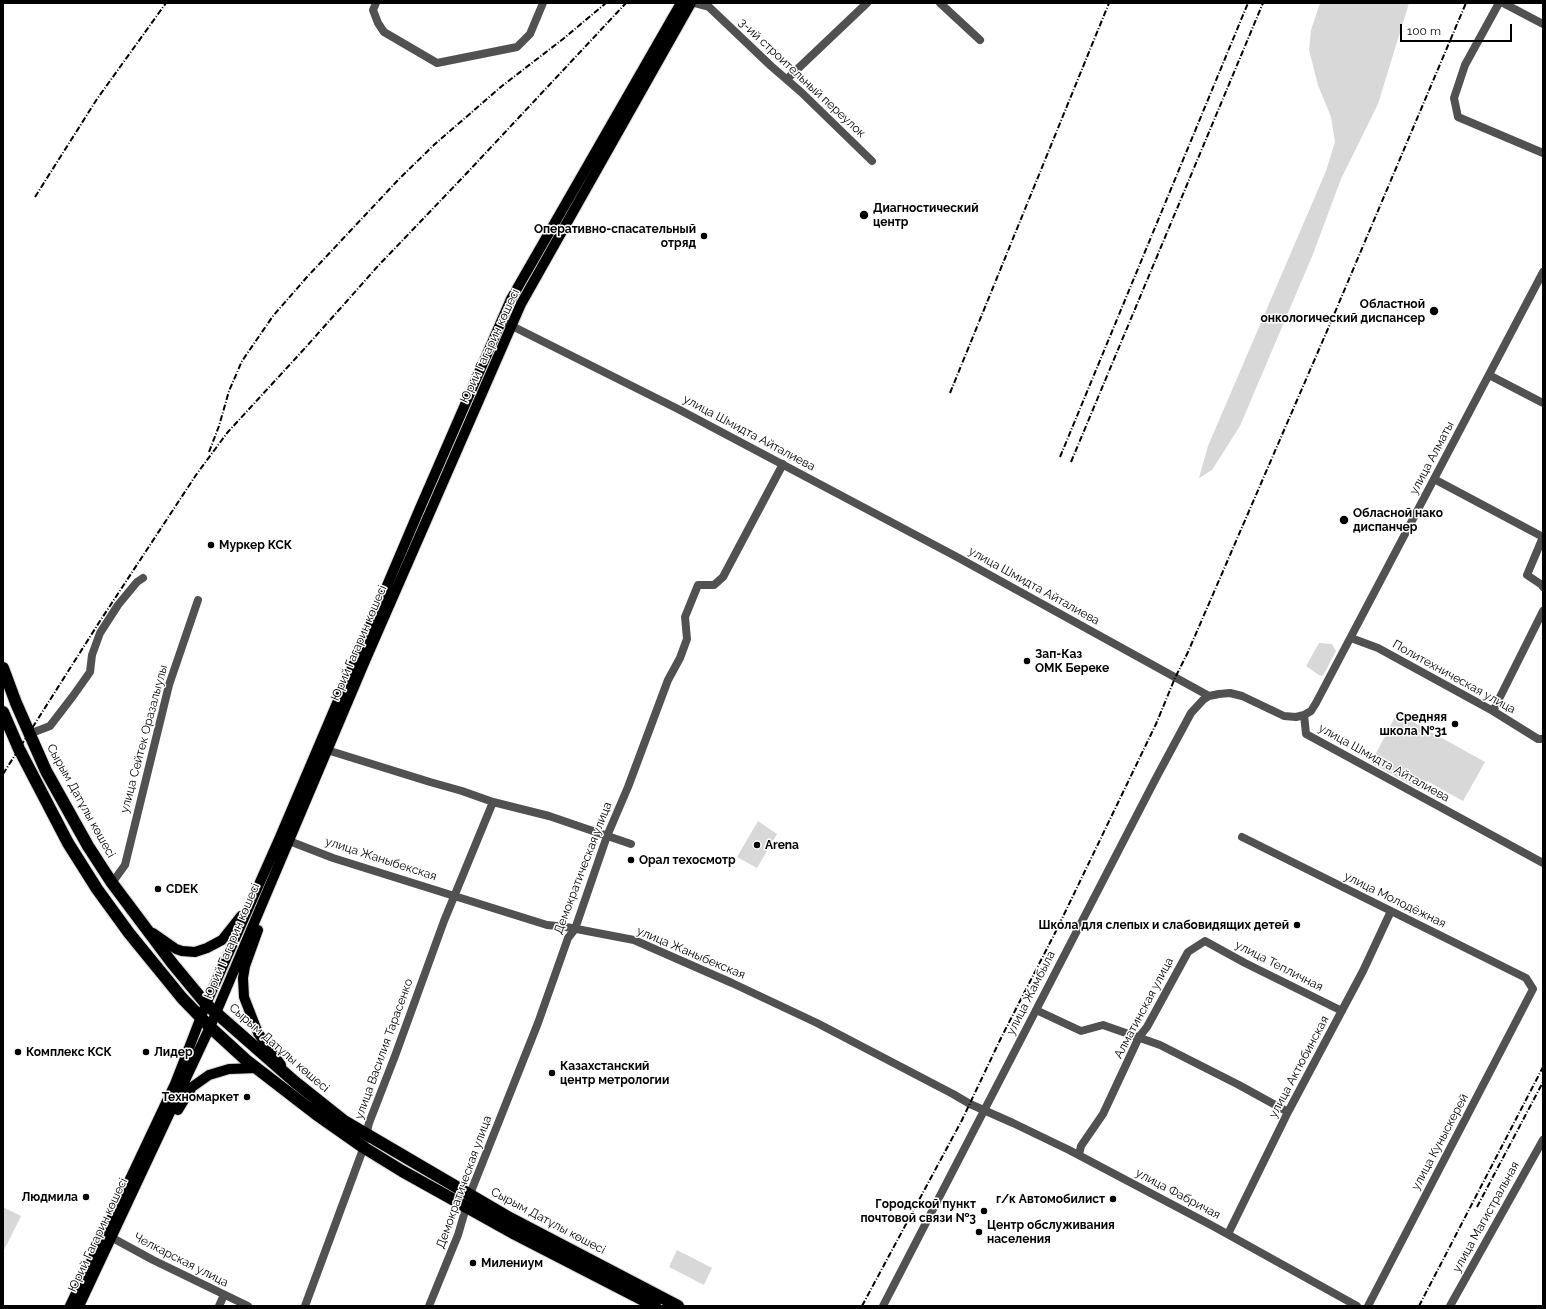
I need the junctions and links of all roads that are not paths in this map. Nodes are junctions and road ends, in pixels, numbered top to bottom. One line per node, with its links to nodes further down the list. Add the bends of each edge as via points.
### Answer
1 (376, 3): 2 (street, via 373,10 384,32 437,63 517,47 530,34)
2 (543, 3)
3 (681, 3): 16 (main road, Юрий Гагарин көшесі, via 515,292)
4 (691, 3): 17 (main road, Юрий Гагарин көшесі)
5 (694, 3): 12 (street, 3-ий строительный переулок, via 709,7)
6 (867, 3): 12 (street)
7 (940, 3): 11 (street)
8 (1499, 3): 13 (street, via 1466,65 1454,98 1458,117)
9 (1503, 3): 10 (street)
10 (1543, 24)
11 (980, 40)
12 (787, 79): 14 (street, 3-ий строительный переулок)
13 (1543, 153)
14 (872, 161)
15 (1542, 274): 18 (street, улица Алматы)
16 (502, 321): 17 (street, улица Шмидта Айталиева); 39 (main road, Юрий Гагарин көшесі, via 420,508)
17 (511, 326): 20 (street, улица Шмидта Айталиева, via 660,399); 35 (main road, Юрий Гагарин көшесі)
18 (1489, 375): 19 (street); 21 (street, улица Алматы)
19 (1543, 403)
20 (782, 464): 29 (street, улица Шмидта Айталиева); 37 (street, Демократическая улица, via 723,577 714,585 698,585 685,617 687,639 668,680)
21 (1434, 479): 22 (street); 27 (street, улица Алматы)
22 (1543, 537): 24 (street, via 1527,575)
23 (143, 578): 33 (street, via 118,605 100,633 92,655 90,672 74,696 50,726)
24 (1543, 587)
25 (198, 600): 42 (street, улица Сейтек Оразалыулы, via 169,685 125,865)
26 (1543, 611): 30 (street)
27 (1350, 638): 30 (street, Политехническая улица, via 1378,648); 32 (street, улица Алматы, via 1316,703 1311,711)
28 (3, 668): 33 (highway, Сырым Датұлы көшесі)
29 (1209, 696): 32 (street, via 1242,696 1284,716); 53 (street, улица Жамбыла, via 1191,713)
30 (1493, 711): 34 (street, Политехническая улица, via 1538,739)
31 (3, 712): 49 (highway, Сырым Датұлы көшесі, via 19,749 68,843 97,889)
32 (1304, 715): 41 (street, улица Шмидта Айталиева, via 1306,734)
33 (29, 734): 42 (highway, Сырым Датұлы көшесі, via 61,798)
34 (1543, 739)
35 (327, 750): 36 (street); 39 (main road, Юрий Гагарин көшесі)
36 (493, 802): 37 (street, via 549,816); 43 (street, улица Василия Тарасенко)
37 (607, 836): 40 (street); 48 (street, Демократическая улица)
38 (1242, 837): 46 (street, улица Молодёжная)
39 (285, 839): 43 (street, улица Жаныбекская, via 336,858); 44 (main road, Юрий Гагарин көшесі); 45 (main road, Юрий Гагарин көшесі)
40 (631, 844)
41 (1543, 863)
42 (112, 883): 47 (highway, Сырым Датұлы көшесі)
43 (455, 895): 48 (street, улица Жаныбекская, via 547,925); 65 (street, улица Василия Тарасенко, via 369,1123)
44 (263, 902): 54 (main road, Юрий Гагарин көшесі); 60 (main road, via 258,928 245,966 244,997 258,1033)
45 (248, 909): 47 (main road, via 222,940 195,952 176,949); 52 (main road, Юрий Гагарин көшесі)
46 (1391, 911): 51 (street, улица Молодёжная, via 1526,978); 55 (street, улица Актюбинская)
47 (146, 928): 49 (highway); 52 (highway, Сырым Датұлы көшесі)
48 (575, 929): 61 (street, улица Жаныбекская, via 634,940 732,983 817,1023); 67 (street, Демократическая улица, via 568,938 538,1023)
49 (133, 938): 56 (highway, Сырым Датұлы көшесі)
50 (1205, 942): 55 (street, улица Тепличная); 58 (street, Алматинская улица, via 1188,952)
51 (1533, 989): 82 (street, улица Куныскерей)
52 (206, 1004): 54 (highway, Сырым Датұлы көшесі); 56 (main road, Юрий Гагарин көшесі)
53 (1036, 1010): 58 (street, via 1081,1031 1103,1025); 61 (street, улица Жамбыла)
54 (215, 1012): 57 (main road, Юрий Гагарин көшесі); 60 (highway, Сырым Датұлы көшесі)
55 (1342, 1012): 62 (street, улица Актюбинская)
56 (201, 1018): 57 (highway, Сырым Датұлы көшесі); 70 (main road, Юрий Гагарин көшесі)
57 (210, 1027): 59 (highway, Сырым Датұлы көшесі); 63 (main road, Юрий Гагарин көшесі)
58 (1139, 1037): 62 (street, via 1167,1048); 66 (street, Алматинская улица, via 1102,1114 1081,1146)
59 (257, 1068): 63 (main road, via 220,1071 198,1082); 65 (highway, Сырым Датұлы көшесі, via 316,1114)
60 (295, 1082): 65 (highway, Сырым Датұлы көшесі)
61 (984, 1110): 66 (street, улица Фабричая); 80 (street, улица Жамбыла)
62 (1288, 1112): 69 (street, улица Актюбинская)
63 (157, 1140): 70 (main road, Юрий Гагарин көшесі)
64 (1543, 1140): 83 (street, улица Магистральная)
65 (365, 1141): 67 (highway, Сырым Датұлы көшесі); 68 (highway, Сырым Датұлы көшесі, via 402,1171); 76 (street, улица Василия Тарасенко)
66 (1079, 1155): 69 (street, улица Фабричая)
67 (470, 1194): 68 (street, Демократическая улица); 79 (highway, Сырым Датұлы көшесі, via 506,1216)
68 (466, 1207): 77 (street, Демократическая улица, via 458,1235); 78 (highway, Сырым Датұлы көшесі)
69 (1228, 1234): 81 (street, улица Фабричая)
70 (108, 1236): 71 (street, Челкарская улица); 72 (main road, Юрий Гагарин көшесі); 73 (main road, Юрий Гагарин көшесі)
71 (224, 1295): 74 (street); 75 (street, Челкарская улица)
72 (70, 1306)
73 (79, 1306)
74 (219, 1306)
75 (248, 1306)
76 (305, 1306)
77 (429, 1306)
78 (655, 1306)
79 (678, 1306)
80 (883, 1306)
81 (1357, 1306)
82 (1368, 1306)
83 (1450, 1306)

